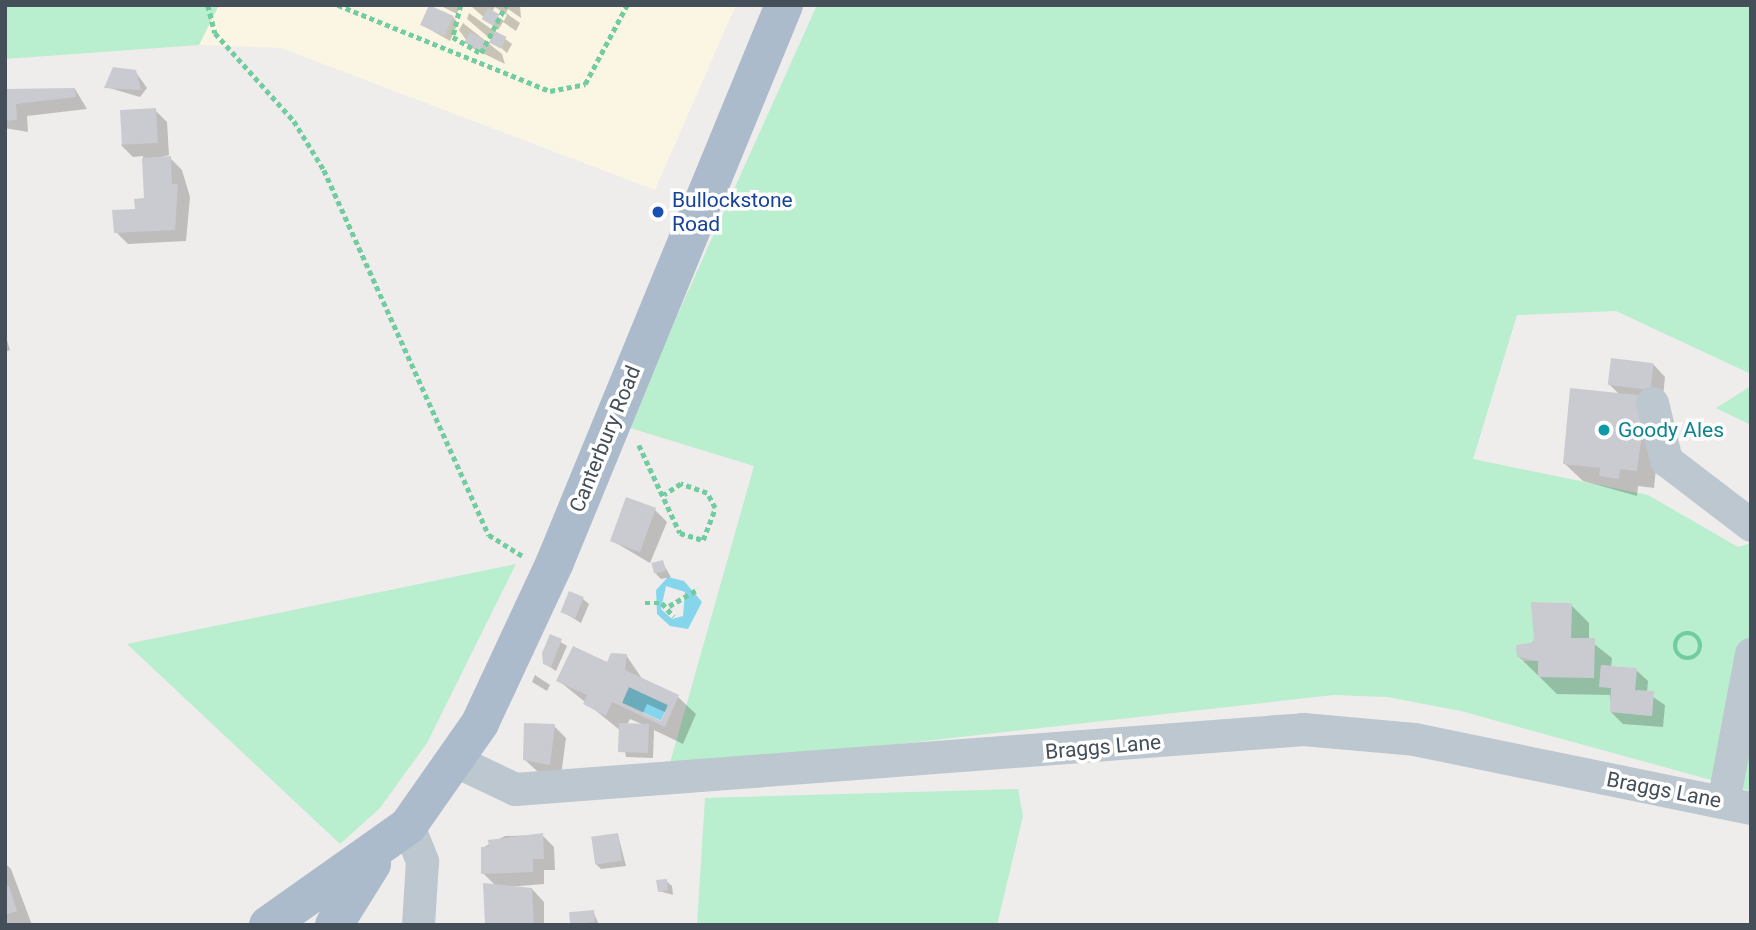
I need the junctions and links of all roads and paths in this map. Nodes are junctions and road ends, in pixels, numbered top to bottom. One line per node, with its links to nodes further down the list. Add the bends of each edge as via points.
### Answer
1 (208, 5): 11 (path, via 215,33 294,121 324,170 489,536 508,551)
2 (338, 5): 5 (path, via 550,91 586,84)
3 (461, 5): 4 (path, via 453,37 481,53)
4 (506, 5)
5 (627, 5)
6 (784, 5): 8 (main road, Canterbury Road)
7 (1652, 403): 10 (street, via 1666,460)
8 (608, 427): 9 (path, via 639,446); 11 (main road, Canterbury Road)
9 (664, 495): 9 (path, via 680,533 703,540 715,508 707,493 681,484)
10 (1751, 525)
11 (555, 562): 18 (main road, Canterbury Road)
12 (698, 589): 14 (path)
13 (645, 603): 14 (path)
14 (669, 606): 15 (path)
15 (674, 617)
16 (1751, 654): 19 (street)
17 (1680, 656): 17 (path, via 1676,646 1686,630 1700,650 1693,660)
18 (456, 761): 19 (street, Braggs Lane, via 515,789 1303,729 1413,739); 20 (main road, Canterbury Road)
19 (1737, 805)
20 (396, 837): 21 (main road, Canterbury Road); 22 (main road, Canterbury Road); 23 (street, via 422,861)
21 (268, 925)
22 (334, 925)
23 (418, 925)

